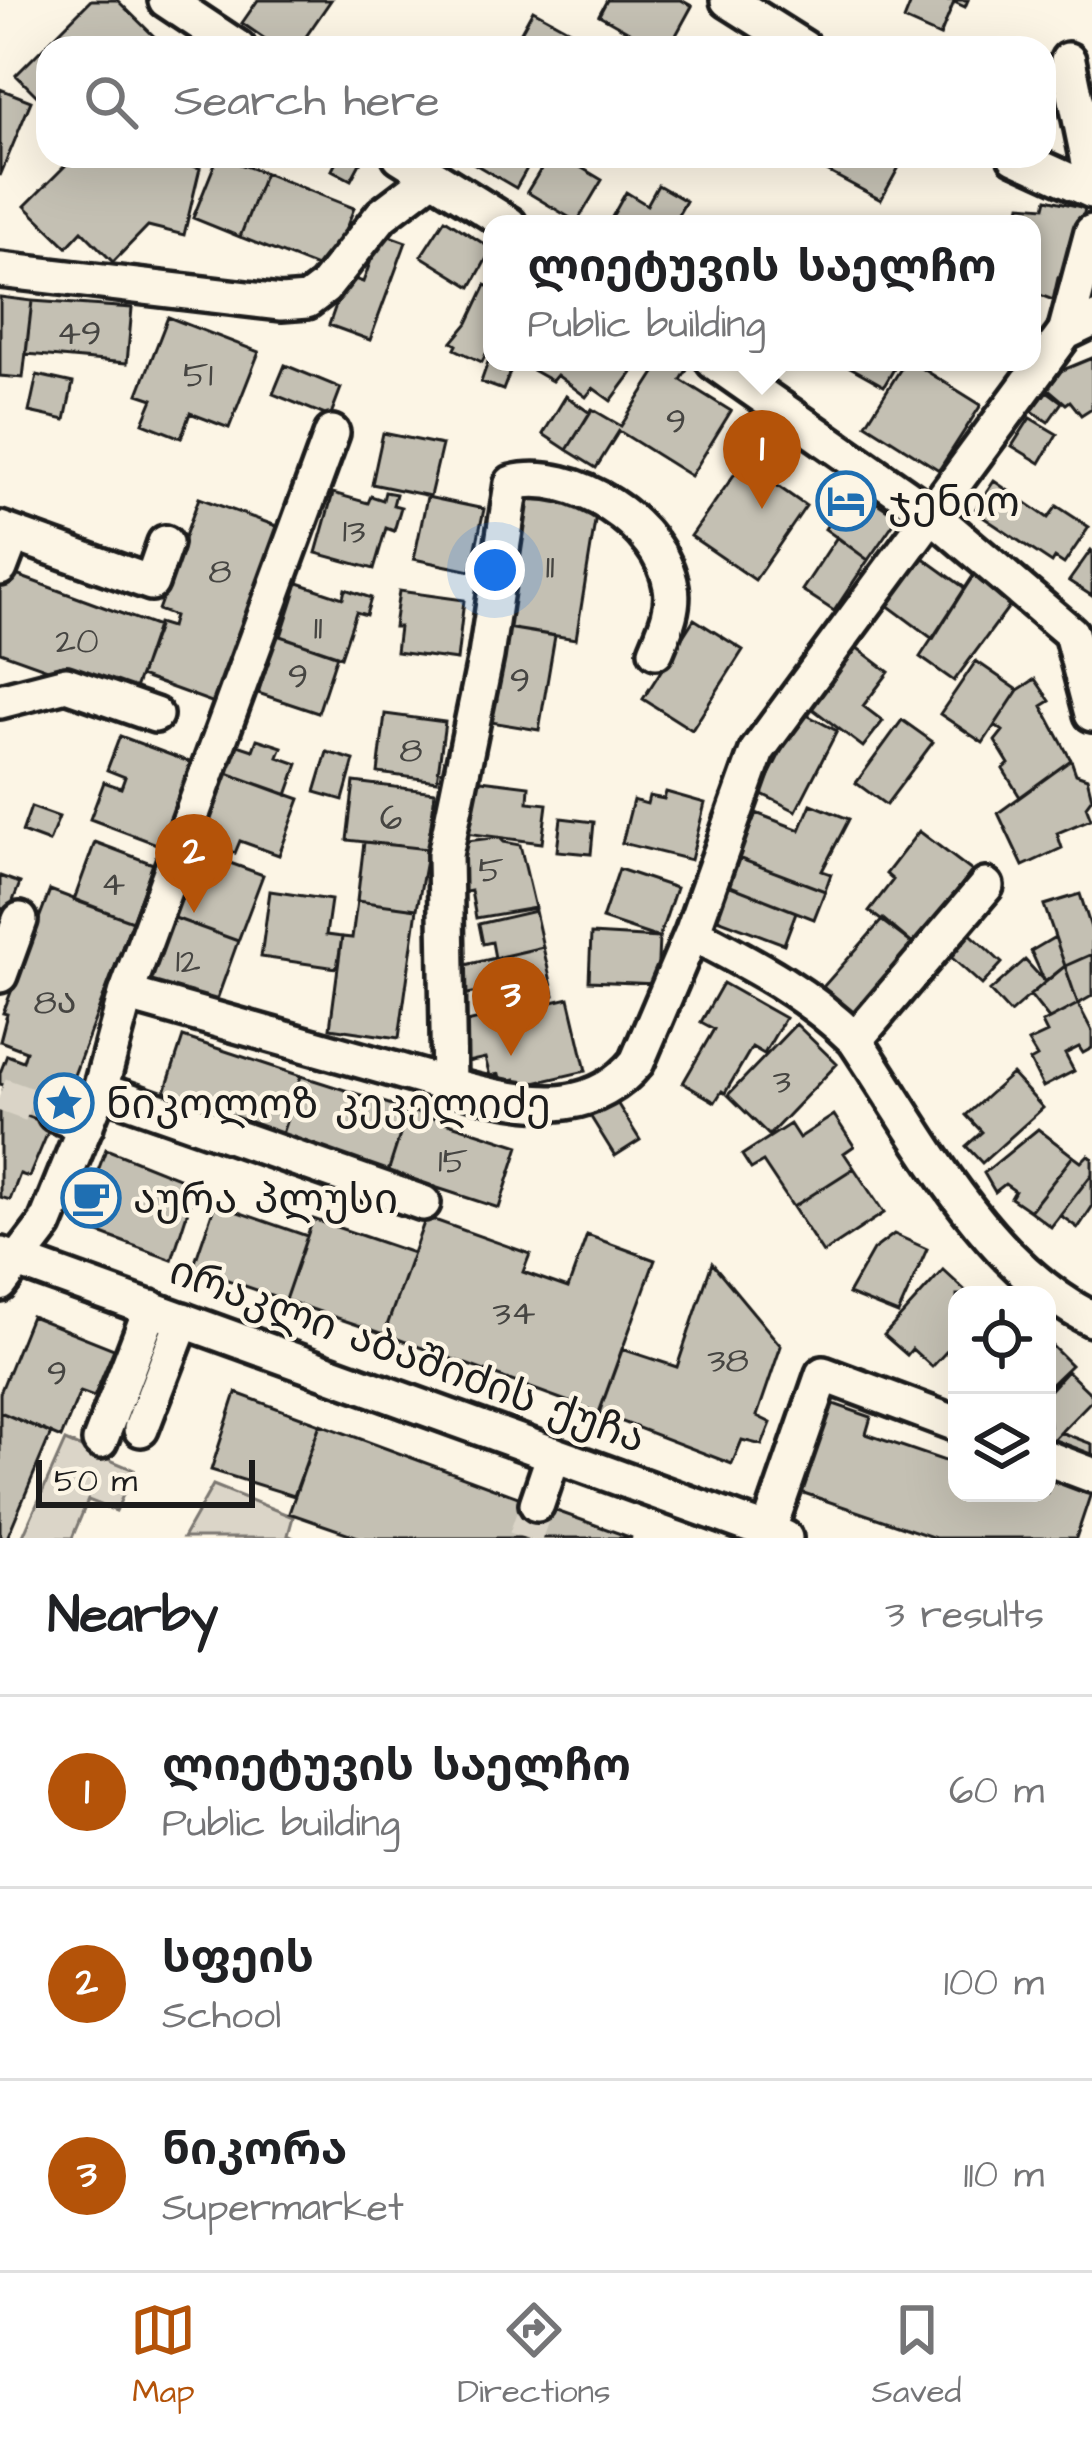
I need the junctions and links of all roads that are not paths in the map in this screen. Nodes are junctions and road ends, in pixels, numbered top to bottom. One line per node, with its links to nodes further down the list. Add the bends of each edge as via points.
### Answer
1 (166, 0): 3 (street)
2 (728, 0): 4 (street)
3 (220, 36)
4 (785, 36)
5 (1068, 60): 9 (street)
6 (418, 168): 8 (street)
7 (1042, 168): 10 (street)
8 (432, 177): 11 (street); 13 (street, via 382,215 307,301)
9 (1092, 177)
10 (1092, 190)
11 (494, 215)
12 (1092, 232): 14 (street)
13 (0, 270)
14 (1079, 326): 17 (street)
15 (727, 371): 17 (street)
16 (332, 434): 30 (street)
17 (930, 513): 21 (street); 28 (street, via 757,751)
18 (6, 532): 19 (street, via 151,583); 20 (street)
19 (165, 543)
20 (0, 568)
21 (1082, 637): 24 (street)
22 (656, 651): 32 (street, via 671,587 638,529 586,490 512,483 445,855)
23 (0, 701): 25 (street, via 66,684)
24 (1092, 714)
25 (155, 715)
26 (986, 886): 31 (street)
27 (20, 920): 29 (street)
28 (692, 933): 31 (street, via 794,987); 32 (street, via 623,1079 566,1102)
29 (0, 975)
30 (126, 994): 32 (street); 33 (street)
31 (855, 1040): 34 (street)
32 (449, 1085)
33 (100, 1090): 35 (street); 36 (street, via 71,1120 45,1225)
34 (928, 1148): 37 (street, via 949,1219); 38 (street, via 1018,1245); 40 (street, via 978,1223 1025,1274)
35 (423, 1203)
36 (6, 1266): 39 (street, ირაკლი აბაშიძის ქუჩა)
37 (1011, 1286)
38 (1092, 1297)
39 (167, 1314): 42 (street); 43 (street); 44 (street, ირაკლი აბაშიძის ქუჩა)
40 (1092, 1318)
41 (948, 1421): 48 (street, via 823,1374)
42 (141, 1429)
43 (100, 1441)
44 (554, 1454): 47 (street); 48 (street, ირაკლი აბაშიძის ქუჩა)
45 (1056, 1461): 46 (street)
46 (1092, 1475)
47 (537, 1504)
48 (776, 1535)

